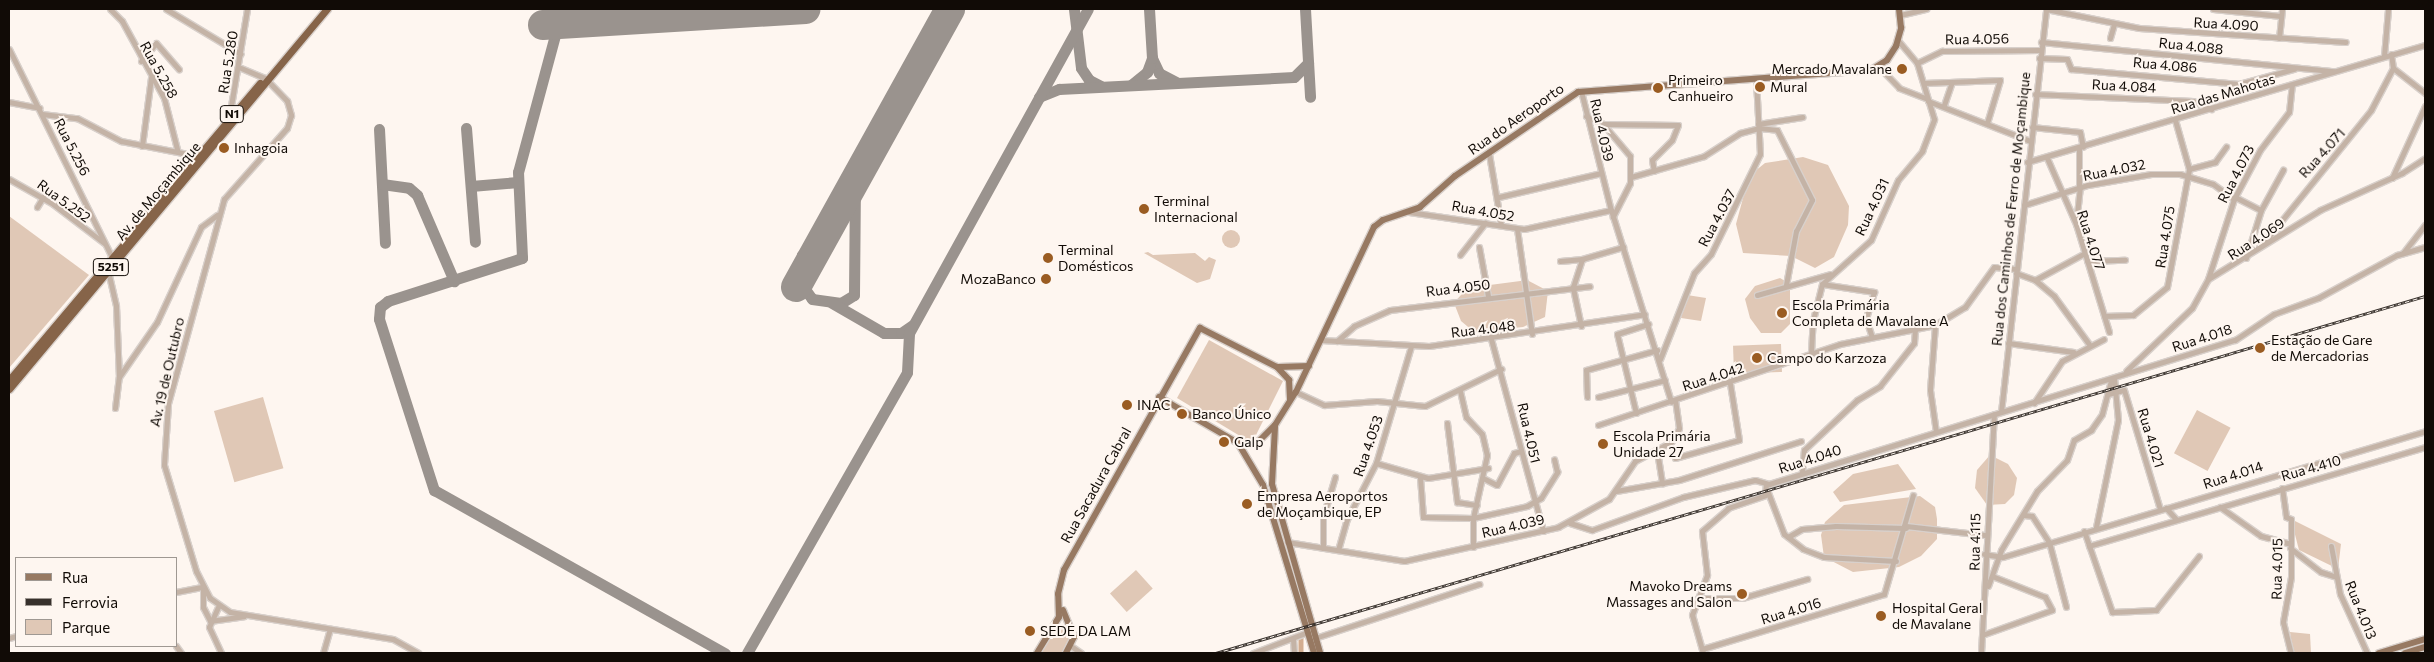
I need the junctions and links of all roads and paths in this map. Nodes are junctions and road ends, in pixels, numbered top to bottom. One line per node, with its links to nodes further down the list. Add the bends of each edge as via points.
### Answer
1 (110, 9): 26 (street, Rua 5.258, via 122,21)
2 (166, 9): 22 (street)
3 (247, 9): 22 (street, Rua 5.280)
4 (323, 9): 36 (highway, Av. de Moçambique / N1)
5 (328, 9): 36 (highway, Av. de Moçambique / N1)
6 (1926, 9): 11 (street)
7 (2046, 9): 13 (street, Rua 4.090); 17 (street, Rua dos Caminhos de Ferro de Moçambique)
8 (2213, 9): 12 (street)
9 (2282, 9): 12 (street)
10 (2388, 9): 24 (street)
11 (1899, 12): 16 (main road)
12 (2281, 16): 15 (street)
13 (2114, 24): 14 (street); 15 (street, Rua 4.090)
14 (2110, 38)
15 (2279, 38): 18 (street, Rua 4.090)
16 (1898, 40): 27 (street, Rua 4.031); 28 (main road)
17 (2041, 42): 21 (street, Rua dos Caminhos de Ferro de Moçambique); 32 (street, Rua 4.088)
18 (2346, 42)
19 (2425, 45): 23 (street, Rua das Mahotas)
20 (9, 48): 47 (street, Rua 5.256)
21 (2040, 50): 25 (street, Rua dos Caminhos de Ferro de Moçambique); 27 (street, Rua 4.056, via 1942,51)
22 (241, 54): 29 (street, Rua 5.280)
23 (2391, 54): 24 (street, Rua das Mahotas); 30 (street)
24 (2384, 56): 33 (street, Rua das Mahotas)
25 (2039, 58): 32 (street, Rua 4.086, via 2067,59 2071,69 2239,84); 42 (street, Rua dos Caminhos de Ferro de Moçambique)
26 (141, 61): 31 (street, via 156,44); 34 (street, Rua 5.258)
27 (1917, 63): 38 (street, Rua 4.031)
28 (1879, 66): 35 (main road, Rua do Aeroporto); 43 (street, via 1899,88)
29 (241, 68): 36 (street); 52 (street, Rua 5.280)
30 (2393, 68): 41 (street); 99 (street, Rua 4.071, via 2355,134 2310,182)
31 (179, 69)
32 (2294, 69): 33 (street, Rua 4.088)
33 (2338, 72): 39 (street, Rua das Mahotas)
34 (151, 78): 60 (street); 63 (street, Rua 5.258, via 165,101)
35 (1756, 79): 40 (main road, Rua do Aeroporto); 56 (street, Rua 4.037)
36 (266, 80): 52 (highway, Av. de Moçambique / N1); 59 (highway, Av. de Moçambique / N1); 88 (street, Av. 19 de Outubro, via 287,101 290,122 236,181)
37 (1952, 82): 38 (street); 45 (street); 54 (street, via 2001,81)
38 (1924, 83): 43 (street, Rua 4.031)
39 (2292, 85): 48 (street, Rua das Mahotas); 81 (street, Rua 4.073, via 2289,112 2260,150)
40 (1581, 92): 50 (street, Rua 4.039); 64 (main road, Rua do Aeroporto, via 1559,102)
41 (2425, 93)
42 (2035, 94): 48 (street, Rua 4.084, via 2193,101); 57 (street, Rua dos Caminhos de Ferro de Moçambique)
43 (1928, 100): 45 (street); 111 (street, Rua 4.031, via 1934,119 1922,151 1898,180 1867,246)
44 (9, 102): 47 (street)
45 (1944, 105): 54 (street)
46 (2425, 106): 74 (street)
47 (39, 108): 49 (street, Rua 5.256)
48 (2211, 109): 53 (street, Rua das Mahotas)
49 (42, 114): 60 (street, via 76,118 121,141); 95 (street, Rua 5.256)
50 (1586, 116): 55 (street); 71 (street, Rua 4.039)
51 (1802, 117): 56 (street)
52 (229, 118): 77 (highway, Av. de Moçambique / N1)
53 (2175, 120): 62 (street, Rua das Mahotas); 68 (street, Rua 4.075)
54 (1987, 123): 58 (street, via 2012,138)
55 (1604, 124): 70 (street, via 1678,125 1672,140 1652,160); 73 (street, via 1620,149 1630,155)
56 (1758, 126): 70 (street, via 1724,140 1704,156); 116 (street, via 1777,130 1785,140 1803,188 1811,195 1812,205 1796,231); 143 (street, Rua 4.037, via 1761,149 1751,179 1711,254 1694,273)
57 (2032, 126): 58 (street, Rua dos Caminhos de Ferro de Moçambique); 62 (street, via 2080,132)
58 (2030, 141): 67 (street, Rua dos Caminhos de Ferro de Moçambique)
59 (213, 144): 109 (highway, Av. de Moçambique / 5251)
60 (142, 146): 63 (street)
61 (2226, 147): 68 (street, via 2215,162)
62 (2081, 148): 65 (street, Rua das Mahotas); 76 (street)
63 (177, 149): 86 (street, Rua 5.258, via 188,157)
64 (1490, 154): 80 (street); 87 (main road, Rua do Aeroporto)
65 (2047, 158): 67 (street, Rua das Mahotas); 78 (street, Rua 4.077)
66 (2425, 158): 74 (street, Rua 4.069)
67 (2027, 162): 82 (street, Rua dos Caminhos de Ferro de Moçambique)
68 (2189, 169): 72 (street, Rua 4.075)
69 (2283, 170): 85 (street)
70 (1654, 171): 73 (street)
71 (1601, 172): 80 (street); 84 (street, Rua 4.039)
72 (2188, 176): 76 (street, Rua 4.032, via 2140,174); 81 (street, Rua 4.032, via 2218,185); 124 (street, Rua 4.075, via 2165,291 2133,315)
73 (1631, 177): 89 (street)
74 (2392, 178): 99 (street, Rua 4.069, via 2326,206)
75 (9, 179): 79 (street, Rua 5.252)
76 (2080, 188): 78 (street, Rua 4.032); 91 (street)
77 (165, 191): 86 (highway, Av. de Moçambique / 5251)
78 (2062, 194): 82 (street, Rua 4.032); 91 (street, Rua 4.077)
79 (43, 197): 83 (street); 95 (street, Rua 5.252)
80 (1498, 197): 92 (street)
81 (2235, 198): 85 (street, Rua 4.032); 113 (street, Rua 4.073)
82 (2024, 205): 110 (street, Rua dos Caminhos de Ferro de Moçambique)
83 (37, 207)
84 (1610, 210): 89 (street, Rua 4.039); 94 (street, Rua 4.052)
85 (2261, 210): 105 (street)
86 (147, 212): 103 (highway, Av. de Moçambique / 5251)
87 (1409, 212): 90 (street, Rua 4.052); 134 (main road, Rua do Aeroporto, via 1374,227)
88 (217, 215): 148 (street, via 202,227 157,322); 226 (street, Av. 19 de Outubro, via 164,436 164,465)
89 (1614, 218): 97 (street, Rua 4.039)
90 (1485, 223): 92 (street, Rua 4.052); 102 (street)
91 (2076, 224): 100 (street, Rua 4.077)
92 (1501, 225): 94 (street, Rua 4.052)
93 (2425, 225): 101 (street)
94 (1517, 229): 120 (street)
95 (104, 244): 103 (street, Rua 5.256)
96 (1479, 247): 122 (street)
97 (1623, 247): 104 (street); 123 (street, Rua 4.039)
98 (2425, 247): 101 (street, Rua 4.018)
99 (2261, 248): 105 (street, Rua 4.069)
100 (2085, 253): 108 (street, Rua 4.077); 112 (street)
101 (2403, 253): 147 (street, Rua 4.018, via 2318,298 2274,314 2235,340)
102 (1460, 255)
103 (112, 257): 150 (highway, Av. de Moçambique / 5251)
104 (1583, 259): 107 (street); 119 (street)
105 (2246, 259): 113 (street, Rua 4.069)
106 (2125, 260): 108 (street)
107 (1560, 261)
108 (2087, 261): 124 (street, Rua 4.077)
109 (108, 271): 114 (highway, Av. de Moçambique / 5251); 117 (street)
110 (2016, 271): 112 (street); 126 (street, Rua 4.042, via 1994,267 1965,307); 136 (street, Rua dos Caminhos de Ferro de Moçambique)
111 (1831, 274): 115 (street, Rua 4.031); 116 (street)
112 (2036, 280): 137 (street, via 2054,296)
113 (2208, 280): 147 (street, via 2192,308)
114 (99, 282): 117 (street); 153 (highway, Av. de Moçambique / 5251)
115 (1822, 284): 131 (street, via 1874,292 1866,319); 141 (street, Rua 4.031, via 1813,320)
116 (1786, 285): 121 (street)
117 (112, 286): 148 (street)
118 (1590, 286): 119 (street, Rua 4.050)
119 (1573, 287): 120 (street, Rua 4.050); 127 (street)
120 (1524, 292): 122 (street, Rua 4.050); 130 (street)
121 (1757, 295)
122 (1488, 296): 135 (street, Rua 4.050, via 1390,310 1354,326)
123 (1645, 314): 125 (street, Rua 4.039); 127 (street, Rua 4.048)
124 (2104, 316): 129 (street, Rua 4.077)
125 (1648, 324): 139 (street, Rua 4.039); 142 (street, via 1617,333)
126 (1934, 324): 128 (street, Rua 4.042); 174 (street, via 1930,390)
127 (1581, 326): 130 (street, Rua 4.048)
128 (1915, 329): 131 (street, Rua 4.042); 184 (street, via 1914,343 1880,386 1856,400 1804,450)
129 (2109, 332)
130 (1532, 334): 132 (street, Rua 4.048)
131 (1872, 337): 141 (street, Rua 4.042)
132 (1491, 339): 138 (street, Rua 4.048); 146 (street, Rua 4.051)
133 (2104, 339): 137 (street)
134 (1321, 340): 135 (street, Rua 4.048); 144 (main road, Rua do Aeroporto)
135 (1337, 341): 138 (street, Rua 4.048)
136 (2008, 344): 140 (street); 167 (street, Rua dos Caminhos de Ferro de Moçambique)
137 (2090, 344): 140 (street)
138 (1411, 346): 164 (street, Rua 4.053)
139 (1657, 350): 142 (street); 143 (street, Rua 4.039)
140 (2074, 352): 165 (street, via 2058,365)
141 (1811, 353): 152 (street, Rua 4.042)
142 (1622, 360): 154 (street); 160 (street, via 1586,370)
143 (1660, 360): 151 (street, Rua 4.039)
144 (1309, 366): 145 (main road); 157 (main road, Rua do Aeroporto)
145 (1277, 367): 159 (main road, via 1200,328); 162 (main road, via 1289,380)
146 (1501, 369): 155 (street); 179 (street, Rua 4.051)
147 (2126, 371): 149 (street, Rua 4.018)
148 (119, 377): 166 (street)
149 (2112, 379): 156 (street); 158 (street); 165 (street, Rua 4.018)
150 (9, 380)
151 (1665, 380): 154 (street); 163 (street, Rua 4.039)
152 (1730, 384): 163 (street, Rua 4.042); 181 (street, via 1739,440)
153 (9, 389)
154 (1630, 389): 161 (street); 168 (street)
155 (1460, 390): 164 (street, via 1434,405); 183 (street, via 1466,418 1482,435)
156 (2116, 391): 158 (street); 197 (street, Rua 4.021, via 2124,390); 203 (street, via 2115,440)
157 (1296, 392): 162 (main road, Rua do Aeroporto); 164 (street, via 1324,405)
158 (2108, 394): 198 (street, via 2096,424 2074,440 2067,460 2041,487)
159 (1160, 397): 176 (main road); 225 (main road, Rua Sacadura Cabral)
160 (1587, 397)
161 (1598, 397)
162 (1290, 401): 171 (main road, Rua do Aeroporto)
163 (1673, 402): 168 (street, Rua 4.042); 178 (street, Rua 4.039, via 1679,430)
164 (1394, 403): 182 (street, Rua 4.053)
165 (2034, 403): 167 (street, Rua 4.018)
166 (115, 408)
167 (2001, 412): 169 (street, Rua 4.040)
168 (1636, 413): 172 (street, Rua 4.042)
169 (1994, 414): 174 (street, Rua 4.040); 206 (street, Rua 4.115, via 1994,463)
170 (1448, 423): 185 (street)
171 (1275, 425): 176 (main road, Rua do Aeroporto, via 1256,444); 208 (main road, via 1270,472)
172 (1598, 425)
173 (2425, 431): 197 (street, Rua 4.014)
174 (1936, 432): 184 (street, Rua 4.040)
175 (1801, 441): 189 (street)
176 (1238, 443): 236 (main road, via 1263,485)
177 (2425, 447): 191 (street, Rua 4.410)
178 (1657, 450): 189 (street); 192 (street, Rua 4.039, via 1635,461)
179 (1521, 451): 188 (street, via 1514,453 1498,484); 194 (street, Rua 4.051)
180 (1554, 458): 194 (street, via 1556,474)
181 (1675, 458)
182 (1376, 463): 187 (street); 215 (street, Rua 4.053, via 1347,519)
183 (1488, 468): 185 (street); 188 (street)
184 (1802, 472): 190 (street, Rua 4.040)
185 (1455, 474): 187 (street); 195 (street, via 1458,504)
186 (1336, 477): 214 (street, via 1322,517)
187 (1420, 477): 199 (street, via 1423,517)
188 (1485, 480): 195 (street)
189 (1662, 484): 192 (street)
190 (1766, 484): 201 (street, Rua 4.040, via 1750,481 1683,497 1592,530); 207 (street); 228 (street, via 1765,494 1728,508 1702,531 1707,575)
191 (2282, 488): 196 (street, Rua 4.410); 211 (street, Rua 4.015, via 2286,517 2291,518)
192 (1616, 492): 201 (street, Rua 4.039)
193 (1913, 495): 202 (street)
194 (1534, 502): 199 (street); 204 (street, Rua 4.051)
195 (1477, 505): 199 (street)
196 (2220, 507): 200 (street, Rua 4.410); 211 (street, via 2261,536)
197 (2163, 509): 200 (street); 203 (street, Rua 4.014)
198 (2024, 515): 209 (street, via 2032,516); 217 (street)
199 (1474, 518): 213 (street)
200 (2176, 519): 210 (street, Rua 4.410)
201 (1570, 523): 204 (street, Rua 4.039)
202 (1906, 527): 206 (street); 207 (street, via 1836,526 1802,530); 219 (street)
203 (2096, 527): 205 (street, Rua 4.014)
204 (1543, 531): 213 (street, Rua 4.039)
205 (2084, 531): 209 (street, Rua 4.014); 210 (street)
206 (1984, 535): 216 (street, Rua 4.115)
207 (1788, 538): 219 (street, via 1819,556)
208 (1287, 542): 214 (street, Rua 4.039); 238 (main road)
209 (2049, 542): 217 (street, Rua 4.014); 230 (street)
210 (2089, 546): 218 (street, via 2113,613 2156,610)
211 (2290, 546): 221 (street, via 2316,569); 255 (street, Rua 4.015, via 2290,584 2282,622)
212 (2331, 546): 221 (street, Rua 4.013)
213 (1473, 547): 215 (street, Rua 4.039, via 1404,561)
214 (1323, 548): 215 (street, Rua 4.039)
215 (1338, 550)
216 (1984, 554): 217 (street); 224 (street, Rua 4.115)
217 (1999, 556): 220 (street)
218 (2199, 556)
219 (1896, 562): 243 (street, Rua 4.016, via 1885,593)
220 (1992, 576): 224 (street); 237 (street, via 2045,597 2052,611 2005,623)
221 (2336, 577): 256 (street, Rua 4.013)
222 (1807, 579): 228 (street, via 1742,598)
223 (1479, 584): 238 (street)
224 (1988, 586): 237 (street, Rua 4.115)
225 (1058, 587): 234 (main road, Rua Sacadura Cabral); 235 (main road)
226 (202, 588): 227 (street); 229 (street, Av. 19 de Outubro); 232 (street, via 203,607)
227 (178, 592)
228 (1698, 598): 243 (street, via 1692,615)
229 (218, 607): 231 (street); 232 (street)
230 (2066, 607)
231 (245, 616): 232 (street); 233 (street)
232 (210, 621): 244 (street, via 209,632)
233 (330, 629): 245 (street); 246 (street, via 393,639)
234 (1055, 629): 235 (main road); 247 (main road, Rua Sacadura Cabral)
235 (1070, 629): 241 (main road)
236 (1308, 632): 240 (street); 252 (main road)
237 (1982, 635): 254 (street, Rua 4.115)
238 (1316, 638): 253 (main road)
239 (2425, 638): 257 (main road)
240 (1293, 639): 250 (street); 251 (street)
241 (1071, 646): 248 (main road); 249 (street)
242 (2425, 647): 258 (main road)
243 (1702, 651)
244 (221, 653)
245 (322, 653)
246 (418, 653)
247 (1037, 653)
248 (1066, 653)
249 (1081, 653)
250 (1253, 653)
251 (1294, 653)
252 (1314, 653)
253 (1320, 653)
254 (1981, 653)
255 (2291, 653)
256 (2367, 653)
257 (2379, 653)
258 (2405, 653)

